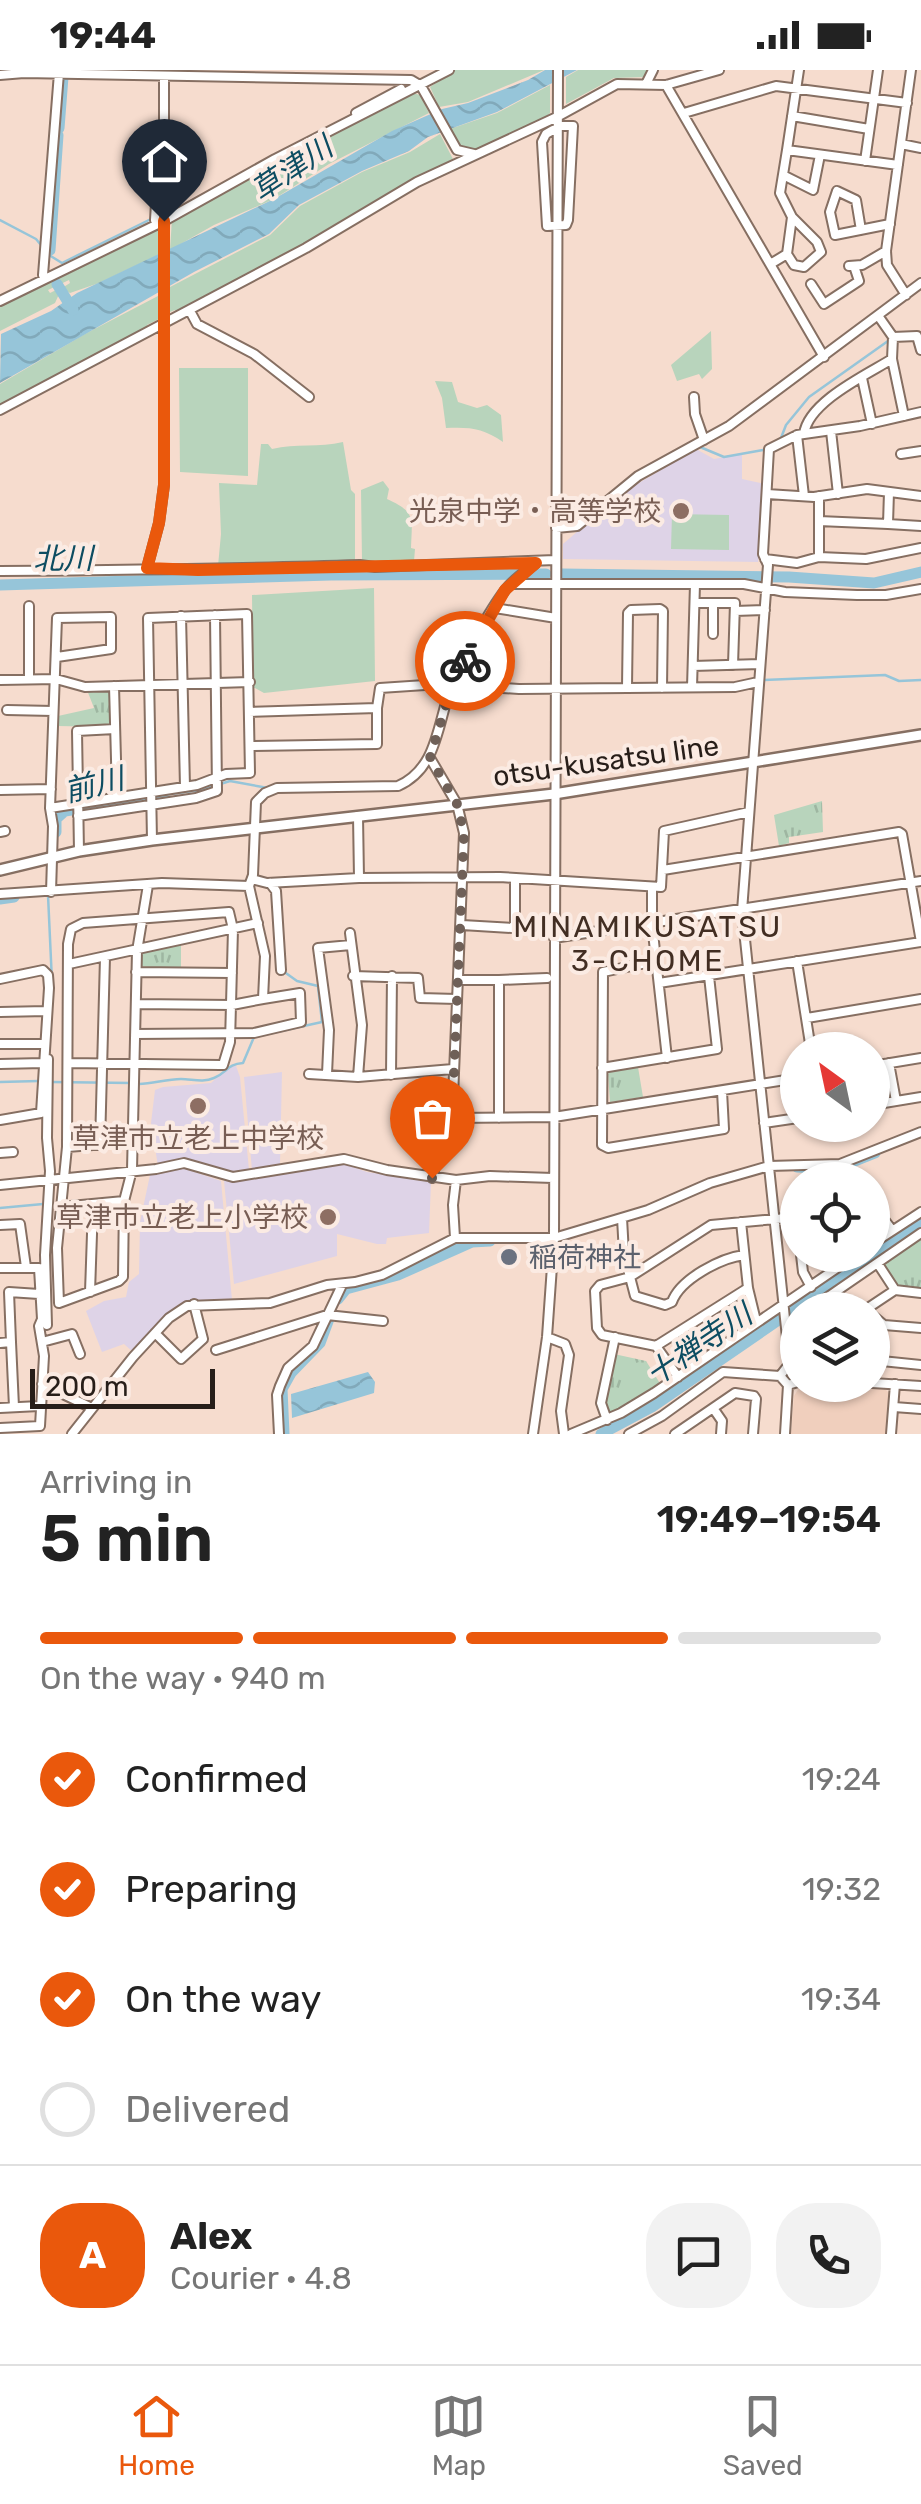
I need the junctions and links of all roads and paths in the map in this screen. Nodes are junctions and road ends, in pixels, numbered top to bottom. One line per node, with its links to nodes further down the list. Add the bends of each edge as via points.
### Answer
1 (446, 70): 15 (street)
2 (558, 70): 23 (street)
3 (653, 70): 11 (street)
4 (719, 70): 12 (street)
5 (798, 70): 13 (street)
6 (878, 70): 18 (street)
7 (912, 70): 14 (street)
8 (59, 74): 9 (street); 10 (street); 41 (street)
9 (0, 75)
10 (164, 78): 15 (street, via 392,78); 34 (street)
11 (646, 84): 12 (street); 23 (street, via 617,84)
12 (666, 85): 20 (street)
13 (796, 88): 18 (street); 20 (street, via 776,86); 22 (street)
14 (909, 88): 17 (street); 19 (street)
15 (423, 89): 21 (street); 28 (street, via 461,154)
16 (401, 90): 21 (street)
17 (921, 90)
18 (873, 99): 19 (street); 24 (street)
19 (907, 103): 25 (street)
20 (684, 113): 40 (street)
21 (355, 115): 34 (street)
22 (792, 116): 24 (street); 27 (street)
23 (557, 124): 28 (street); 36 (street); 36 (street, via 542,142 547,226); 36 (street, via 573,126 574,139 568,220)
24 (868, 129): 30 (street)
25 (901, 144): 26 (street); 31 (street)
26 (921, 148)
27 (787, 150): 29 (street); 32 (street)
28 (480, 154): 46 (street, via 417,182)
29 (820, 155): 30 (street); 32 (street, via 813,190)
30 (865, 161): 31 (street)
31 (898, 164): 35 (street)
32 (783, 175): 33 (street, via 780,193)
33 (792, 217): 39 (street); 39 (street, via 821,252 804,267)
34 (162, 220): 41 (street); 45 (street); 48 (street)
35 (890, 224): 37 (street); 38 (street)
36 (557, 226): 74 (street)
37 (861, 230): 37 (street, via 835,235 830,212 837,192 856,200)
38 (886, 250): 43 (street, via 851,266 859,281 824,304); 44 (street)
39 (787, 254): 40 (street)
40 (772, 264): 51 (street)
41 (43, 275): 45 (street)
42 (921, 283): 44 (street)
43 (811, 284)
44 (906, 295): 47 (street)
45 (0, 299)
46 (190, 311): 48 (street); 54 (street, via 196,324 254,354)
47 (879, 316): 49 (street); 51 (street)
48 (165, 325): 57 (street); 80 (street, via 164,485)
49 (893, 337): 50 (street, via 917,336); 52 (street)
50 (921, 350)
51 (824, 357): 62 (street)
52 (892, 358): 53 (street); 58 (street)
53 (862, 378): 59 (street); 61 (street, via 810,416)
54 (309, 397)
55 (694, 397): 62 (street)
56 (921, 412): 58 (street)
57 (0, 413)
58 (904, 416): 59 (street)
59 (872, 424): 60 (street)
60 (831, 430): 61 (street); 67 (street)
61 (800, 434): 66 (street, via 769,448); 68 (street)
62 (704, 440): 74 (street, via 638,476 577,526)
63 (921, 450): 64 (street)
64 (901, 454)
65 (889, 492): 67 (street); 70 (street); 72 (street)
66 (766, 494): 68 (street); 77 (street)
67 (838, 494): 69 (street)
68 (804, 496): 69 (street)
69 (818, 496): 71 (street)
70 (921, 496)
71 (819, 521): 72 (street); 76 (street)
72 (888, 524): 73 (street)
73 (921, 526)
74 (556, 528): 79 (street)
75 (921, 548): 76 (street, via 866,559)
76 (819, 557): 77 (street)
77 (766, 562): 85 (street)
78 (535, 564): 79 (street); 80 (street); 83 (street)
79 (556, 564): 82 (street)
80 (147, 568): 81 (street)
81 (0, 571)
82 (556, 582): 83 (street); 84 (street); 95 (street)
83 (512, 583): 90 (street)
84 (695, 584): 85 (street); 87 (street)
85 (766, 588): 86 (street, via 856,596); 91 (street)
86 (921, 589)
87 (694, 603): 88 (street); 100 (street)
88 (713, 604): 92 (street, via 736,604); 96 (street)
89 (29, 606): 101 (street)
90 (495, 608): 95 (street); 108 (street)
91 (765, 610): 92 (street); 98 (street)
92 (735, 611): 99 (street)
93 (215, 615): 94 (street); 104 (street, via 248,614); 107 (street)
94 (181, 616): 106 (street); 110 (street, via 148,618)
95 (556, 618): 111 (street)
96 (713, 634)
97 (57, 657): 97 (street, via 57,618 111,617 110,649); 102 (street)
98 (760, 664): 99 (street); 105 (street)
99 (733, 665): 100 (street)
100 (693, 666): 113 (street)
101 (29, 678): 102 (street); 103 (street)
102 (56, 679): 109 (street); 117 (street)
103 (0, 680)
104 (250, 682): 107 (street); 118 (street)
105 (758, 682): 113 (street); 123 (street)
106 (183, 684): 107 (street); 110 (street); 125 (street)
107 (216, 684): 124 (street)
108 (452, 685): 111 (street); 115 (street, via 380,688); 122 (street)
109 (114, 686): 110 (street); 119 (street)
110 (148, 686): 128 (street)
111 (554, 687): 112 (street); 129 (street)
112 (627, 687): 114 (street); 114 (street, via 628,614 660,609)
113 (692, 687): 114 (street)
114 (662, 688)
115 (378, 708): 118 (street); 121 (street, via 377,744)
116 (7, 710): 117 (street)
117 (53, 711): 126 (street)
118 (249, 712): 121 (street)
119 (115, 729): 130 (street); 134 (street, via 76,731)
120 (921, 735): 123 (main road, otsu-kusatsu line)
121 (251, 746): 124 (street, via 250,773)
122 (430, 758): 132 (street); 137 (street, via 398,786 271,790 256,802)
123 (752, 762): 129 (main road, otsu-kusatsu line); 135 (street)
124 (218, 777): 125 (street); 131 (street, via 217,791 207,796)
125 (185, 787): 128 (street)
126 (50, 789): 127 (street); 133 (street)
127 (0, 790)
128 (150, 790): 130 (street); 131 (street)
129 (554, 794): 132 (main road, otsu-kusatsu line); 147 (street)
130 (117, 796): 134 (street)
131 (151, 803): 134 (street); 138 (street)
132 (457, 804): 136 (main road, otsu-kusatsu line); 145 (street)
133 (50, 808): 134 (street); 141 (street)
134 (78, 810): 139 (street)
135 (749, 812): 140 (street); 143 (street, via 664,831)
136 (358, 816): 137 (main road, otsu-kusatsu line); 144 (street)
137 (254, 828): 138 (main road, otsu-kusatsu line); 148 (street)
138 (152, 840): 139 (main road, otsu-kusatsu line)
139 (80, 851): 141 (main road, otsu-kusatsu line)
140 (745, 856): 143 (street); 149 (street, via 898,832); 155 (street)
141 (51, 858): 142 (main road, otsu-kusatsu line); 153 (street)
142 (0, 870)
143 (663, 870): 152 (street, via 663,886)
144 (359, 878): 145 (street); 150 (street)
145 (463, 878): 146 (street); 159 (street)
146 (516, 878): 147 (street); 159 (street, via 512,928)
147 (554, 879): 152 (street); 162 (street)
148 (251, 882): 150 (street); 151 (street); 157 (street)
149 (916, 882): 155 (street); 163 (street)
150 (270, 883): 170 (street)
151 (148, 885): 153 (street); 156 (street)
152 (652, 887): 158 (street)
153 (51, 892): 154 (street)
154 (0, 894)
155 (742, 910): 158 (street); 171 (street)
156 (141, 920): 160 (street, via 228,912); 165 (street); 169 (street, via 73,926)
157 (258, 923): 160 (street); 182 (street, via 265,956)
158 (652, 924): 162 (street); 168 (street)
159 (462, 925): 179 (street)
160 (233, 929): 165 (street); 173 (street)
161 (350, 932): 164 (street)
162 (554, 938): 218 (street)
163 (921, 942): 167 (street)
164 (351, 945): 174 (street); 207 (street, via 318,948 329,1030)
165 (137, 951): 166 (street); 172 (street)
166 (104, 957): 169 (street); 199 (street)
167 (797, 961): 171 (street); 189 (street)
168 (656, 962): 181 (street); 203 (street, via 603,972)
169 (69, 964): 198 (street)
170 (282, 970)
171 (748, 970): 176 (street); 211 (street)
172 (136, 972): 173 (street); 185 (street)
173 (232, 973): 186 (street)
174 (353, 976): 175 (street); 209 (street, via 362,1025)
175 (392, 976): 184 (street, via 418,978 420,998); 208 (street)
176 (709, 976): 181 (street); 195 (street, via 717,1050)
177 (547, 978): 180 (street)
178 (0, 980): 187 (street, via 46,972)
179 (458, 980): 180 (street); 184 (street)
180 (499, 980): 220 (street)
181 (659, 983): 195 (street)
182 (262, 999): 186 (street); 192 (street, via 300,993 302,1022)
183 (921, 999): 189 (street)
184 (457, 1000): 205 (street)
185 (136, 1004): 186 (street); 191 (street)
186 (232, 1004): 192 (street)
187 (46, 1011): 188 (street); 194 (street)
188 (0, 1012)
189 (806, 1018): 190 (street)
190 (808, 1032)
191 (135, 1034): 192 (street); 202 (street)
192 (230, 1034): 202 (street, via 223,1065)
193 (0, 1044): 194 (street)
194 (44, 1044): 197 (street)
195 (667, 1058): 203 (street)
196 (921, 1058): 200 (street)
197 (45, 1061): 201 (street); 213 (street)
198 (68, 1062): 199 (street); 227 (street)
199 (102, 1063): 202 (street); 226 (street)
200 (890, 1063)
201 (0, 1064)
202 (135, 1064): 225 (street)
203 (602, 1068): 217 (street)
204 (890, 1068): 215 (street)
205 (453, 1069): 208 (street); 219 (street)
206 (309, 1074): 207 (street)
207 (327, 1074): 209 (street)
208 (391, 1075): 209 (street)
209 (358, 1078)
210 (780, 1081): 211 (street)
211 (760, 1084): 212 (street); 223 (street)
212 (722, 1090): 217 (street); 217 (street, via 724,1129 608,1148 602,1146)
213 (45, 1098): 221 (street, via 40,1115); 233 (street)
214 (921, 1098): 215 (street)
215 (896, 1101): 216 (street)
216 (890, 1102)
217 (602, 1109): 218 (street)
218 (554, 1117): 220 (street); 235 (street)
219 (450, 1118): 220 (street); 234 (street)
220 (499, 1118)
221 (0, 1120)
222 (780, 1121): 223 (street)
223 (764, 1123): 230 (street)
224 (921, 1132): 230 (street, via 832,1166)
225 (132, 1142): 226 (street); 231 (street)
226 (100, 1144): 227 (street)
227 (67, 1148): 232 (street)
228 (13, 1152): 229 (street)
229 (0, 1153)
230 (769, 1166): 242 (street); 243 (street)
231 (132, 1170): 232 (street); 234 (street, via 184,1163 233,1176 344,1160); 238 (street)
232 (64, 1177): 233 (street); 240 (street)
233 (50, 1178): 237 (street); 277 (street)
234 (432, 1178): 236 (street)
235 (553, 1178): 236 (street); 251 (street)
236 (456, 1180): 250 (street)
237 (0, 1185)
238 (124, 1202): 239 (street); 265 (street, via 123,1277)
239 (92, 1205): 240 (street); 265 (street)
240 (60, 1207): 265 (street, via 59,1302)
241 (921, 1212): 248 (street)
242 (622, 1218): 251 (street); 260 (street)
243 (775, 1220): 244 (street); 245 (street); 266 (street)
244 (780, 1220)
245 (740, 1222): 252 (street); 260 (street, via 712,1225)
246 (0, 1226): 254 (street, via 20,1224)
247 (890, 1227): 248 (street)
248 (892, 1230)
249 (921, 1233): 253 (street)
250 (455, 1238): 251 (street); 261 (street, via 382,1275)
251 (554, 1238): 281 (street)
252 (744, 1255): 260 (street, via 728,1257 665,1304 635,1296); 263 (street)
253 (890, 1255)
254 (26, 1267): 255 (street); 270 (street, via 39,1268)
255 (0, 1268)
256 (803, 1272): 262 (street)
257 (831, 1272): 262 (street)
258 (866, 1272): 268 (street)
259 (883, 1272): 264 (street)
260 (630, 1277): 282 (street, via 596,1291 598,1328)
261 (342, 1285): 272 (street, via 270,1303); 274 (street)
262 (811, 1286): 267 (street)
263 (748, 1288): 276 (street); 286 (street)
264 (895, 1290): 269 (street); 271 (street)
265 (90, 1292)
266 (783, 1292)
267 (803, 1292)
268 (836, 1292)
269 (921, 1292)
270 (39, 1294): 283 (street, via 8,1292); 284 (street)
271 (890, 1294)
272 (194, 1304): 280 (street); 280 (street, via 203,1339 181,1359)
273 (780, 1308): 276 (street)
274 (329, 1316): 275 (street); 287 (street); 310 (street, via 276,1394)
275 (383, 1321)
276 (756, 1321): 292 (street)
277 (47, 1325)
278 (890, 1325): 279 (street)
279 (921, 1328)
280 (155, 1333): 302 (street)
281 (548, 1337): 311 (street); 312 (street, via 565,1344 569,1355 561,1411)
282 (615, 1337): 286 (street); 305 (street, via 601,1403)
283 (11, 1342): 285 (street); 300 (street)
284 (42, 1342): 288 (street, via 72,1334); 293 (street)
285 (0, 1343)
286 (656, 1346): 292 (street)
287 (216, 1350)
288 (80, 1354)
289 (890, 1361): 290 (street)
290 (921, 1364)
291 (780, 1376): 307 (street, via 723,1372)
292 (678, 1377): 305 (street)
293 (42, 1384): 298 (street); 302 (street)
294 (890, 1384): 295 (street)
295 (895, 1384): 296 (street); 299 (street)
296 (921, 1386)
297 (790, 1402): 315 (street)
298 (40, 1406): 300 (street); 306 (street, via 40,1426)
299 (894, 1406): 304 (street); 316 (street)
300 (14, 1407): 301 (street)
301 (0, 1408)
302 (92, 1408): 309 (street)
303 (712, 1408): 308 (street); 313 (street, via 722,1421); 314 (street, via 735,1393 754,1396)
304 (921, 1409)
305 (607, 1420): 312 (street)
306 (0, 1428)
307 (635, 1433)
308 (678, 1433)
309 (72, 1434)
310 (279, 1434)
311 (533, 1434)
312 (568, 1434)
313 (721, 1434)
314 (752, 1434)
315 (785, 1434)
316 (891, 1434)

